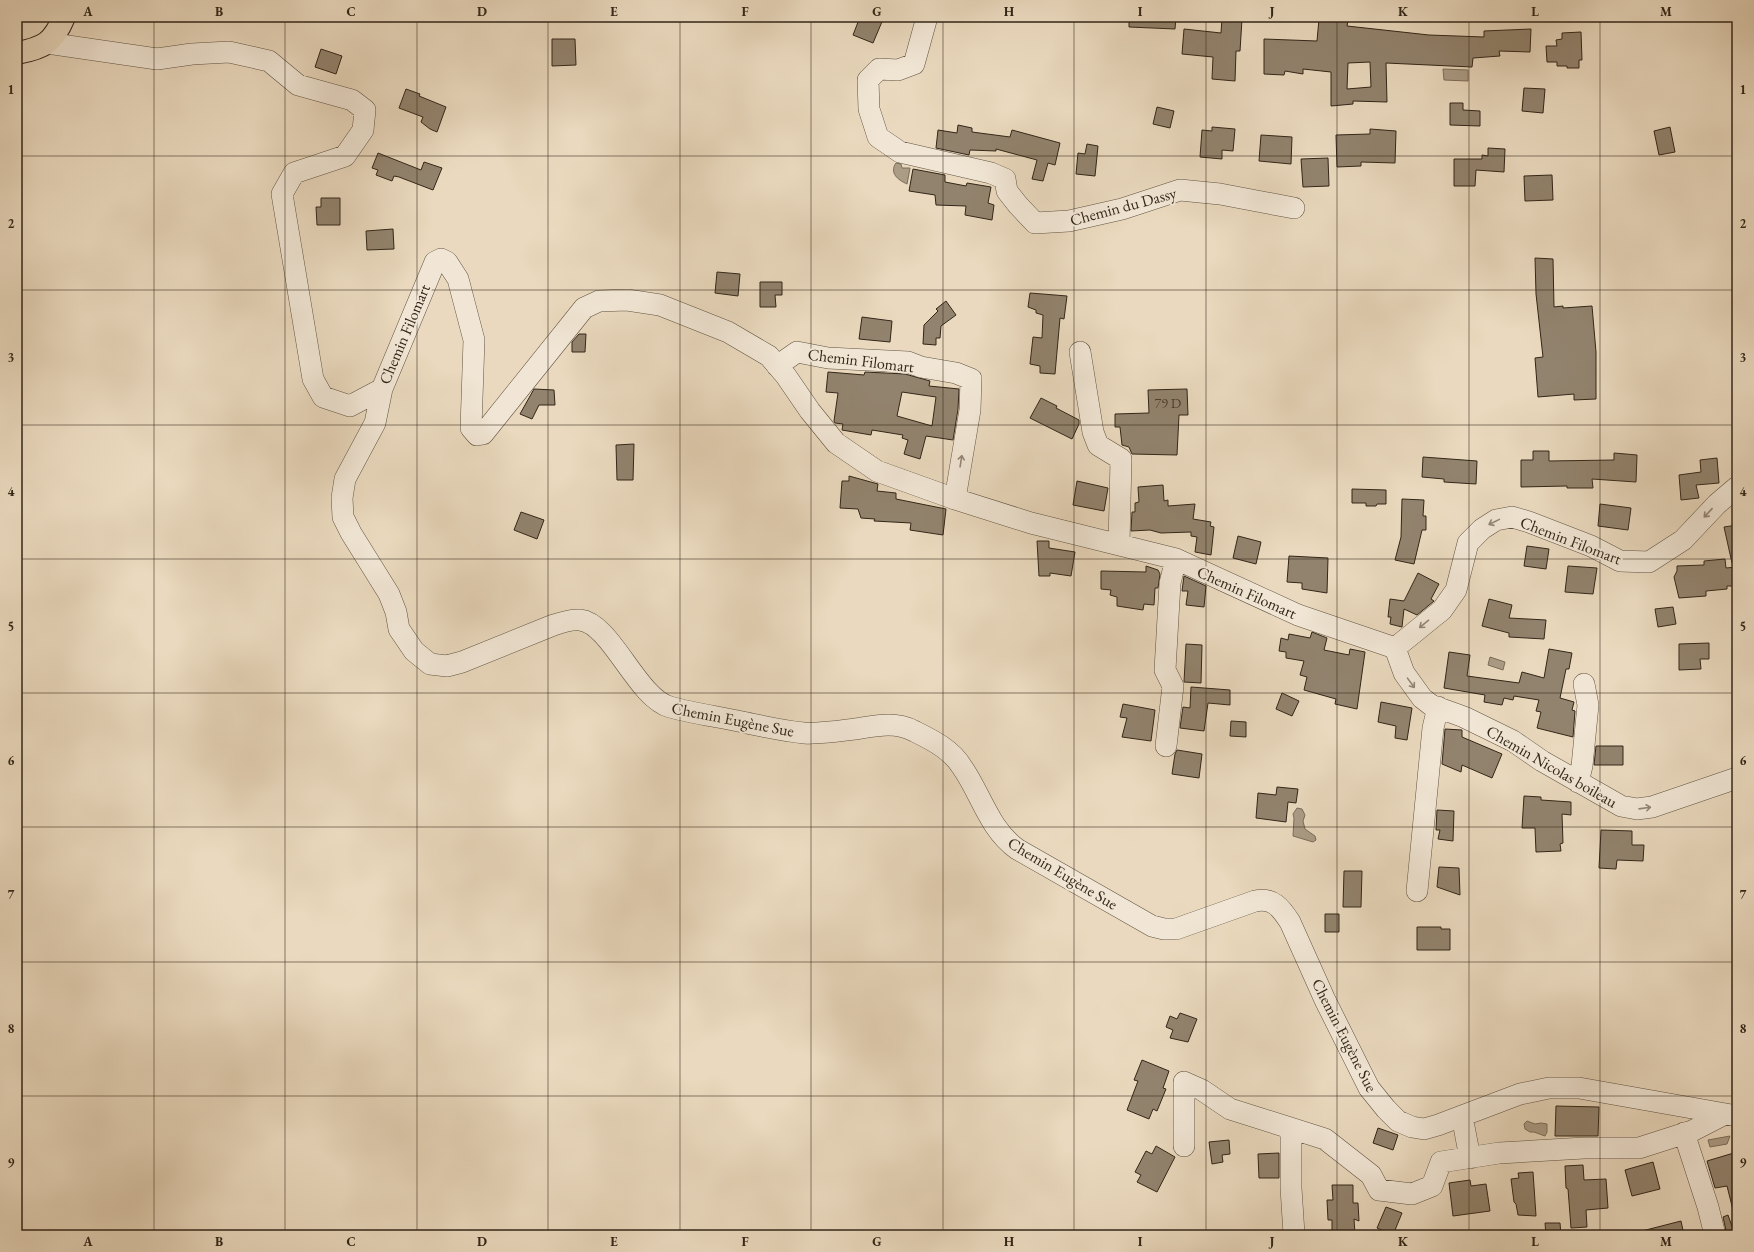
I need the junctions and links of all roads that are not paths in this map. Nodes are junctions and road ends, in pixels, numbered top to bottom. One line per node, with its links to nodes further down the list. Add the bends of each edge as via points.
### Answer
1 (64, 17): 3 (main road, via 58,31)
2 (927, 17): 5 (street, Chemin du Dassy, via 914,64 898,70 879,69 868,80 869,109 878,137 900,152 991,172 1005,178 1007,191 1035,223 1069,221 1107,213 1180,190 1220,194)
3 (47, 43): 4 (main road, via 36,50); 8 (street, Chemin Filomart, via 157,59 229,52 269,61 298,86 352,100 364,110 363,130 345,156 294,173 282,194 313,379 323,397 350,406)
4 (17, 53)
5 (1294, 208)
6 (1080, 352): 11 (street, via 1093,432 1098,445 1121,459)
7 (777, 366): 8 (street, Chemin Filomart, via 769,356 728,332 660,306 627,300 599,301 584,308 483,434 477,435 471,428 474,340 458,279 447,262 441,259 435,262); 10 (street, Chemin Filomart, via 836,443 877,471); 10 (street, Chemin Filomart, one-way to 7, via 970,410 971,379 908,362 828,358 797,352)
8 (382, 389): 21 (street, Chemin Eugène Sue, via 375,423 345,479 343,517 389,594 400,629 421,658 430,664 447,666 551,626 581,620 594,625 603,634 645,688 665,706 775,730 806,733 895,724 912,730 946,750 962,766 997,830 1006,841 1152,926 1176,929 1254,901 1272,901 1290,922 1356,1065 1369,1088 1386,1109 1398,1120 1412,1127 1424,1129)
9 (1737, 487): 13 (street, Chemin Filomart, one-way to 13, via 1683,540 1649,562 1620,561 1591,546 1512,517 1496,520 1468,543 1456,590 1442,610)
10 (955, 499): 11 (street, Chemin Filomart, via 1031,523)
11 (1119, 544): 12 (street, Chemin Filomart)
12 (1176, 559): 13 (street, Chemin Filomart, via 1298,615); 16 (street, Chemin Filomart, via 1170,583 1165,670 1173,686)
13 (1395, 648): 15 (street, Chemin Nicolas boileau, one-way to 15, via 1404,674 1422,698)
14 (1584, 684): 18 (street, via 1588,706)
15 (1438, 707): 18 (street, Chemin Nicolas boileau, via 1513,741); 19 (street, via 1433,728)
16 (1166, 746)
17 (1737, 778): 18 (street, Chemin Nicolas boileau, one-way to 17, via 1621,806 1637,809 1652,807)
18 (1578, 782)
19 (1417, 891)
20 (1731, 1115): 21 (street, Chemin Eugène Sue, via 1579,1088 1549,1088 1520,1094); 23 (street, Chemin Eugène Sue)
21 (1462, 1116): 25 (street)
22 (1291, 1129): 24 (street, Chemin Eugène Sue, via 1230,1110 1202,1090 1184,1082); 25 (street, Chemin Eugène Sue, via 1325,1139 1371,1175 1379,1190 1412,1194 1432,1186 1441,1162); 26 (street)
23 (1684, 1133): 25 (street, Chemin Eugène Sue, via 1639,1148 1584,1148 1500,1153); 27 (street)
24 (1184, 1146)
25 (1470, 1158)
26 (1294, 1234)
27 (1715, 1235)

